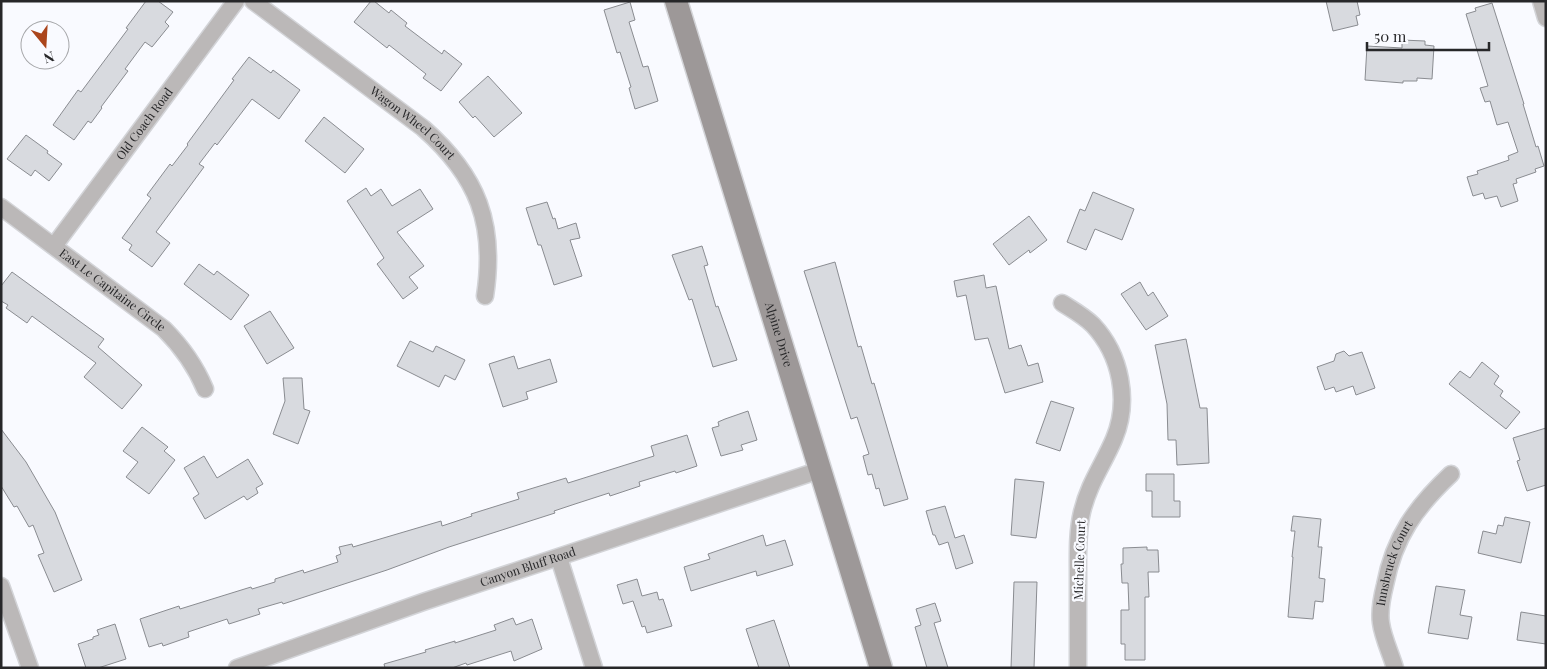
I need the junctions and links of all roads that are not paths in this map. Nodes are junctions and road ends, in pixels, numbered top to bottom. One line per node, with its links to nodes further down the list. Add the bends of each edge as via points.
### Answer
1 (236, 1): 7 (street, Old Coach Road)
2 (253, 1): 8 (street, Wagon Wheel Court, via 423,128 458,164 480,206 486,227 489,272)
3 (676, 1): 11 (street, Alpine Drive)
4 (1541, 1): 5 (street)
5 (1546, 18)
6 (1, 207): 7 (street, East Le Capitaine Circle)
7 (54, 246): 10 (street, East Le Capitaine Circle, via 164,329 182,348)
8 (486, 296)
9 (1062, 303): 19 (street, Michelle Court, via 1085,319 1106,342 1116,361 1122,399 1114,439 1089,489 1080,520)
10 (205, 389)
11 (820, 470): 13 (street, Canyon Bluff Road); 18 (street, Alpine Drive)
12 (1451, 474): 20 (street, Innsbruck Court, via 1413,515 1397,543 1388,570 1381,623)
13 (559, 558): 16 (street, Canyon Bluff Road); 17 (street)
14 (1, 586): 15 (street)
15 (30, 668)
16 (237, 668)
17 (594, 668)
18 (881, 668)
19 (1078, 668)
20 (1395, 668)

